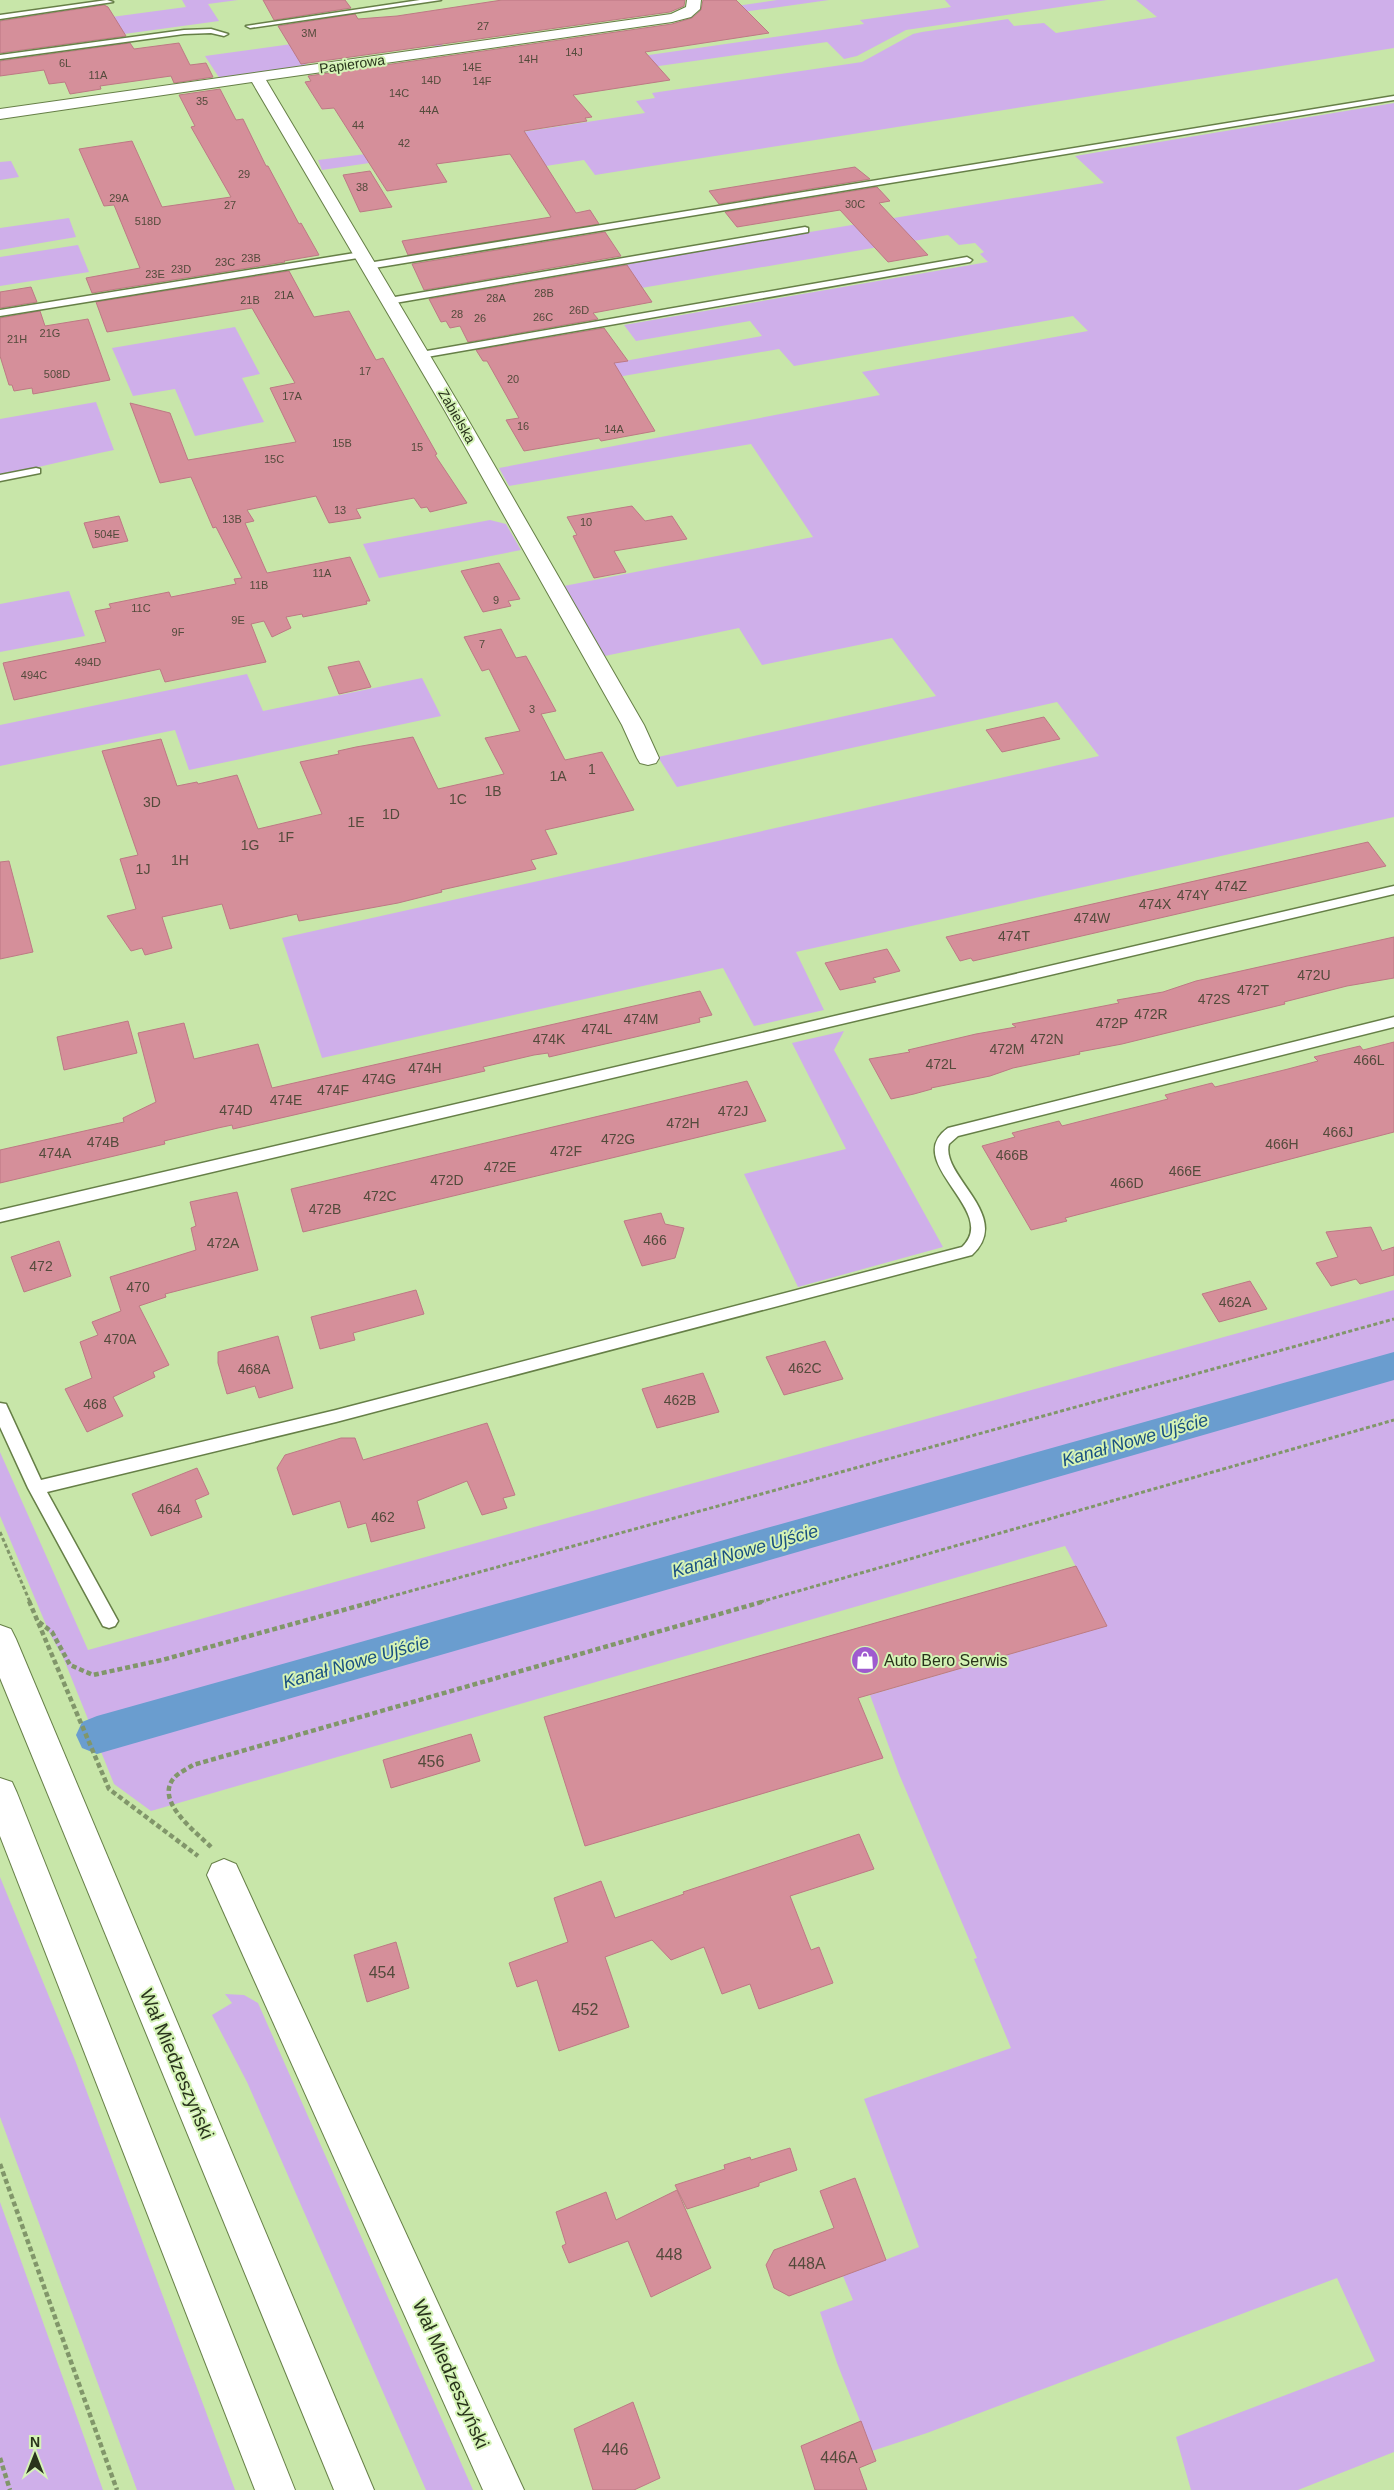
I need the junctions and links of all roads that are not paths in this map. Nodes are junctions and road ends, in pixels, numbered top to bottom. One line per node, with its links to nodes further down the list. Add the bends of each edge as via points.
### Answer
1 (437, 0): 5 (lane)
2 (694, 0): 8 (street, Papierowa, via 693,9 672,18)
3 (109, 2): 4 (lane)
4 (0, 17)
5 (250, 26)
6 (224, 34): 7 (lane, via 184,32)
7 (0, 56)
8 (257, 78): 10 (street, Papierowa); 13 (street, Zabielska)
9 (1394, 98): 13 (lane)
10 (0, 114)
11 (805, 230): 15 (lane)
12 (967, 260): 17 (lane)
13 (365, 261): 14 (lane); 15 (street, Zabielska); 16 (lane)
14 (155, 296)
15 (389, 301): 17 (street, Zabielska)
16 (0, 313)
17 (421, 355): 20 (street, Zabielska, via 628,717)
18 (36, 471): 19 (lane)
19 (0, 478)
20 (648, 758)
21 (1394, 890): 23 (lane)
22 (1394, 1022): 25 (lane, via 953,1132 945,1137 940,1151 942,1159 972,1210 980,1234 974,1247 958,1254 336,1416)
23 (0, 1216)
24 (0, 1409): 25 (lane)
25 (36, 1488): 26 (lane)
26 (109, 1621)
27 (0, 1639): 31 (street, Wał Miedzeszyński)
28 (0, 1792): 30 (street)
29 (224, 1875): 32 (street, Wał Miedzeszyński)
30 (276, 2490)
31 (354, 2490)
32 (504, 2490)

